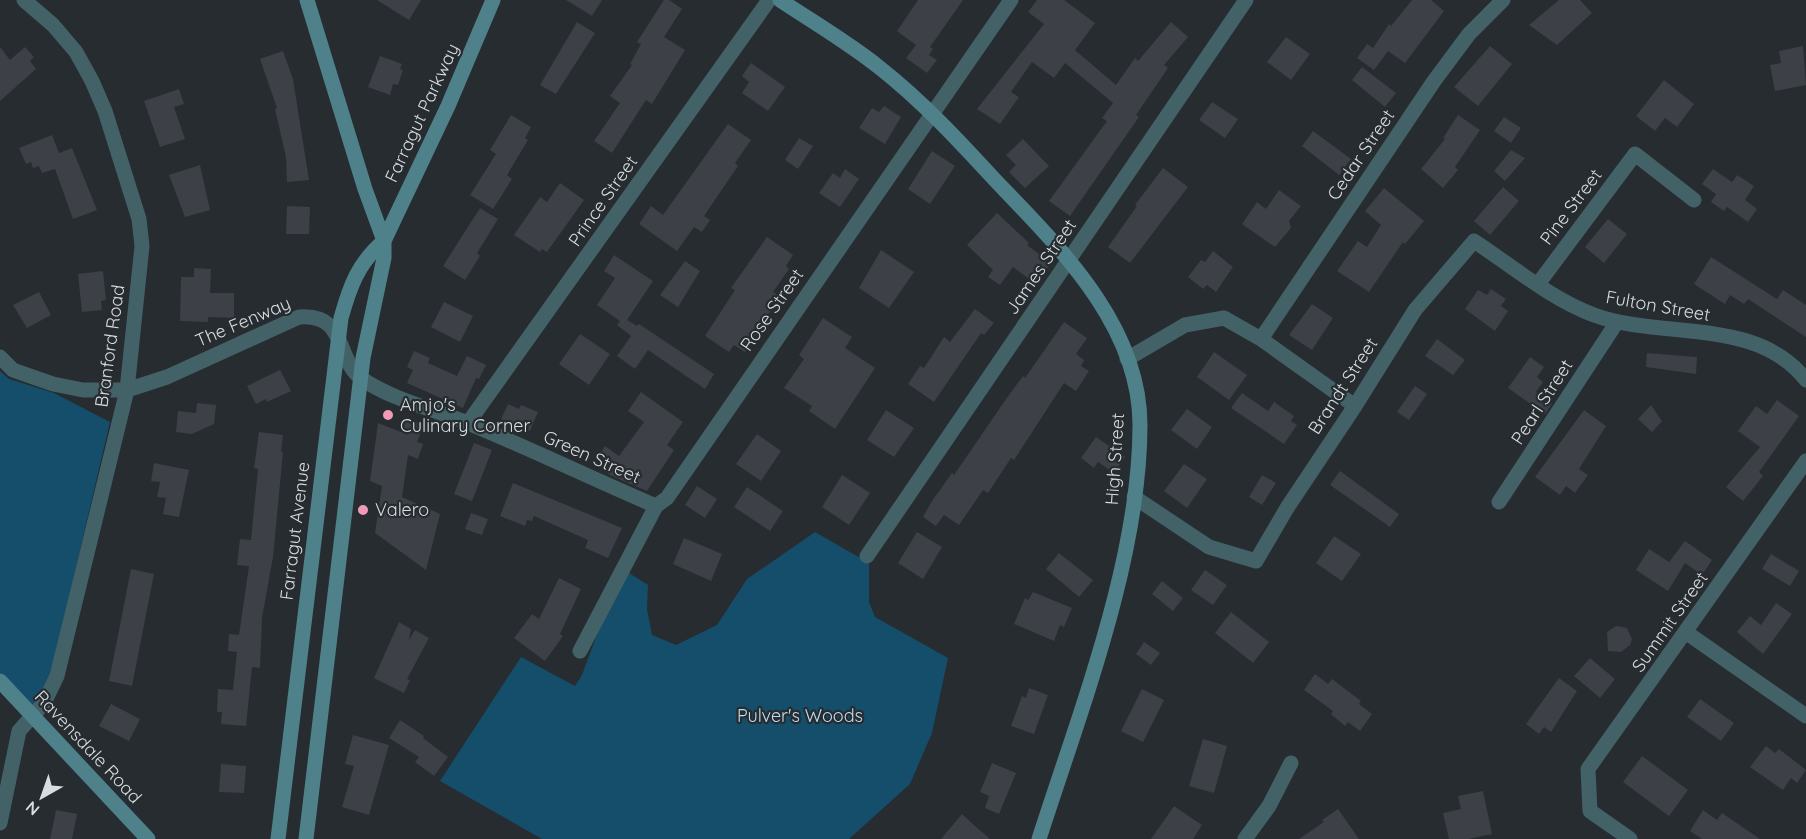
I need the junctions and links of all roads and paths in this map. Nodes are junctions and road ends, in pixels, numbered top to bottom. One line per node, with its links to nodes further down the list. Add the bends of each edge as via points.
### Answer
1 (24, 0): 22 (street, Branford Road, via 76,52 92,81 139,219 142,246)
2 (307, 0): 11 (main road)
3 (493, 0): 11 (main road, Farragut Parkway)
4 (769, 0): 24 (street, Prince Street)
5 (780, 0): 9 (main road, High Street, via 878,66)
6 (1011, 0): 9 (street, Rose Street)
7 (1246, 0): 13 (street, James Street)
8 (1503, 0): 17 (street, Cedar Street, via 1469,34 1434,81)
9 (932, 114): 13 (main road, High Street); 30 (street, Rose Street, via 667,498)
10 (1694, 200): 14 (street, Pine Street, via 1635,154)
11 (384, 241): 16 (main road, Farragut Avenue, via 368,254 354,276); 20 (main road, via 384,258)
12 (1474, 241): 14 (street, Fulton Street); 23 (street, Brandt Street, via 1415,310)
13 (1070, 259): 19 (main road, High Street, via 1101,303); 33 (street, James Street)
14 (1538, 284): 15 (street, Fulton Street, via 1584,310)
15 (1617, 322): 21 (street, Fulton Street, via 1743,340 1770,350); 29 (street, Pearl Street)
16 (339, 336): 20 (street); 22 (street, The Fenway, via 319,318 299,317 167,377); 26 (main road, Farragut Avenue)
17 (1261, 339): 19 (street, via 1224,318 1208,320 1185,325); 23 (street)
18 (0, 357): 22 (street, The Fenway, via 13,370 53,384 83,390)
19 (1127, 360): 28 (main road, High Street, via 1140,424)
20 (356, 372): 24 (street, Green Street, via 389,393); 27 (main road)
21 (1806, 380)
22 (127, 390): 40 (street, Branford Road, via 57,676)
23 (1355, 406): 28 (street, Brandt Street, via 1256,561 1209,547)
24 (468, 423): 30 (street, Green Street)
25 (1806, 461): 34 (street, Summit Street)
26 (320, 489): 27 (main road); 31 (main road, Farragut Avenue)
27 (347, 492): 32 (main road)
28 (1134, 498): 46 (main road, High Street, via 1122,564 1087,691)
29 (1499, 502)
30 (656, 506): 35 (street, Rose Street)
31 (312, 553): 32 (main road); 37 (main road, Farragut Avenue)
32 (338, 556): 38 (main road)
33 (867, 556)
34 (1687, 633): 39 (street); 48 (street, Summit Street, via 1588,769 1590,812)
35 (580, 651)
36 (0, 681): 40 (main road, Ravensdale Road)
37 (292, 709): 38 (main road); 44 (main road, Farragut Avenue)
38 (320, 712): 45 (main road)
39 (1806, 716)
40 (33, 717): 42 (street, Branford Road, via 19,731); 43 (main road, Ravensdale Road)
41 (1291, 763): 47 (street, via 1269,806)
42 (0, 823)
43 (148, 839)
44 (278, 839)
45 (306, 839)
46 (1039, 839)
47 (1245, 839)
48 (1630, 839)

